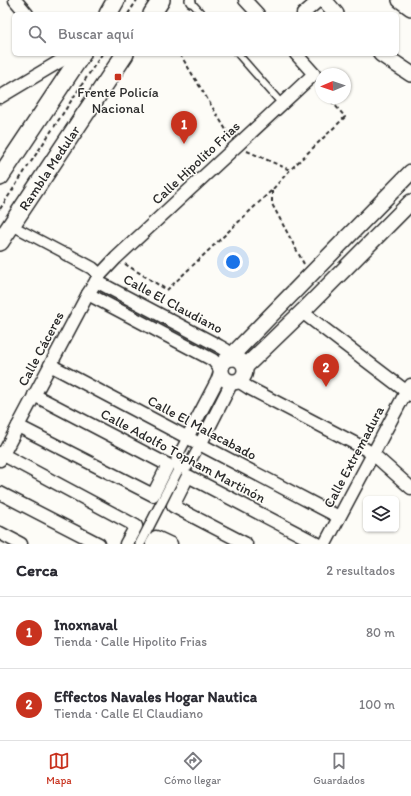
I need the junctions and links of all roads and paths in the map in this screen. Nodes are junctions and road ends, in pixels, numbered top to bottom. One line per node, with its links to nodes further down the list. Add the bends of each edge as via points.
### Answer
1 (15, 0): 10 (street)
2 (116, 0): 11 (main road)
3 (137, 0): 12 (path)
4 (245, 0): 14 (street)
5 (319, 0): 15 (street)
6 (324, 0): 16 (street)
7 (400, 0): 9 (street)
8 (191, 1): 13 (lane)
9 (411, 8)
10 (25, 12)
11 (109, 12)
12 (129, 12)
13 (200, 12)
14 (256, 12)
15 (306, 12)
16 (334, 12)
17 (69, 56): 26 (street)
18 (81, 56): 32 (main road)
19 (101, 56): 35 (path)
20 (124, 56): 36 (main road, Rambla Medular)
21 (181, 56): 29 (path)
22 (240, 56): 27 (lane)
23 (298, 56): 27 (street, Calle Hipolito Frias, via 314,74)
24 (384, 56): 25 (street)
25 (411, 74)
26 (0, 97)
27 (282, 104): 29 (street, Calle Hipolito Frias)
28 (334, 104): 30 (path, via 345,117)
29 (236, 146): 30 (path); 39 (street, Calle Hipolito Frias)
30 (290, 170): 33 (path)
31 (411, 172): 40 (street)
32 (0, 177)
33 (272, 190): 39 (path, via 167,290); 40 (path, via 272,204)
34 (411, 202): 43 (street)
35 (0, 209)
36 (11, 225): 37 (main road, Rambla Medular); 38 (street, Calle El Claudiano)
37 (0, 242)
38 (66, 254): 41 (street, Calle El Claudiano, via 92,268)
39 (116, 258): 41 (street, Calle Hipolito Frias)
40 (310, 276): 44 (street)
41 (98, 278): 42 (street, Calle Cáceres); 44 (street, Calle El Claudiano, via 226,350)
42 (88, 294): 45 (street, Calle Cáceres); 47 (street, via 213,360)
43 (303, 311): 46 (street); 49 (street)
44 (232, 358): 46 (street, via 240,360); 47 (street, via 223,363)
45 (50, 365): 50 (street, Calle Cáceres); 52 (street, Calle El Malacabado)
46 (245, 367): 48 (street, via 244,375)
47 (221, 370): 48 (street, via 223,377); 52 (street)
48 (235, 381): 53 (street); 54 (street)
49 (409, 391): 54 (street, Calle Extremadura)
50 (34, 395): 51 (street, Calle Cáceres); 56 (street, Calle Adolfo Topham Martinón)
51 (18, 426): 55 (street, Calle Cáceres); 59 (street)
52 (187, 438): 53 (street, Calle El Malacabado); 56 (street, via 176,458)
53 (200, 445): 56 (street, via 188,466); 61 (street, Calle El Malacabado)
54 (372, 454): 57 (street); 61 (street, Calle Extremadura)
55 (1, 456): 63 (street)
56 (178, 470): 59 (street); 60 (street); 70 (street, Calle Adolfo Topham Martinón)
57 (411, 488)
58 (0, 493): 65 (street)
59 (157, 498): 60 (street); 63 (street)
60 (173, 506): 69 (street)
61 (339, 517): 71 (street, Calle Extremadura)
62 (0, 534): 64 (street)
63 (148, 535): 66 (street); 67 (street); 68 (street)
64 (21, 544)
65 (99, 544)
66 (126, 544)
67 (140, 544)
68 (171, 544)
69 (246, 544)
70 (318, 544)
71 (325, 544)

